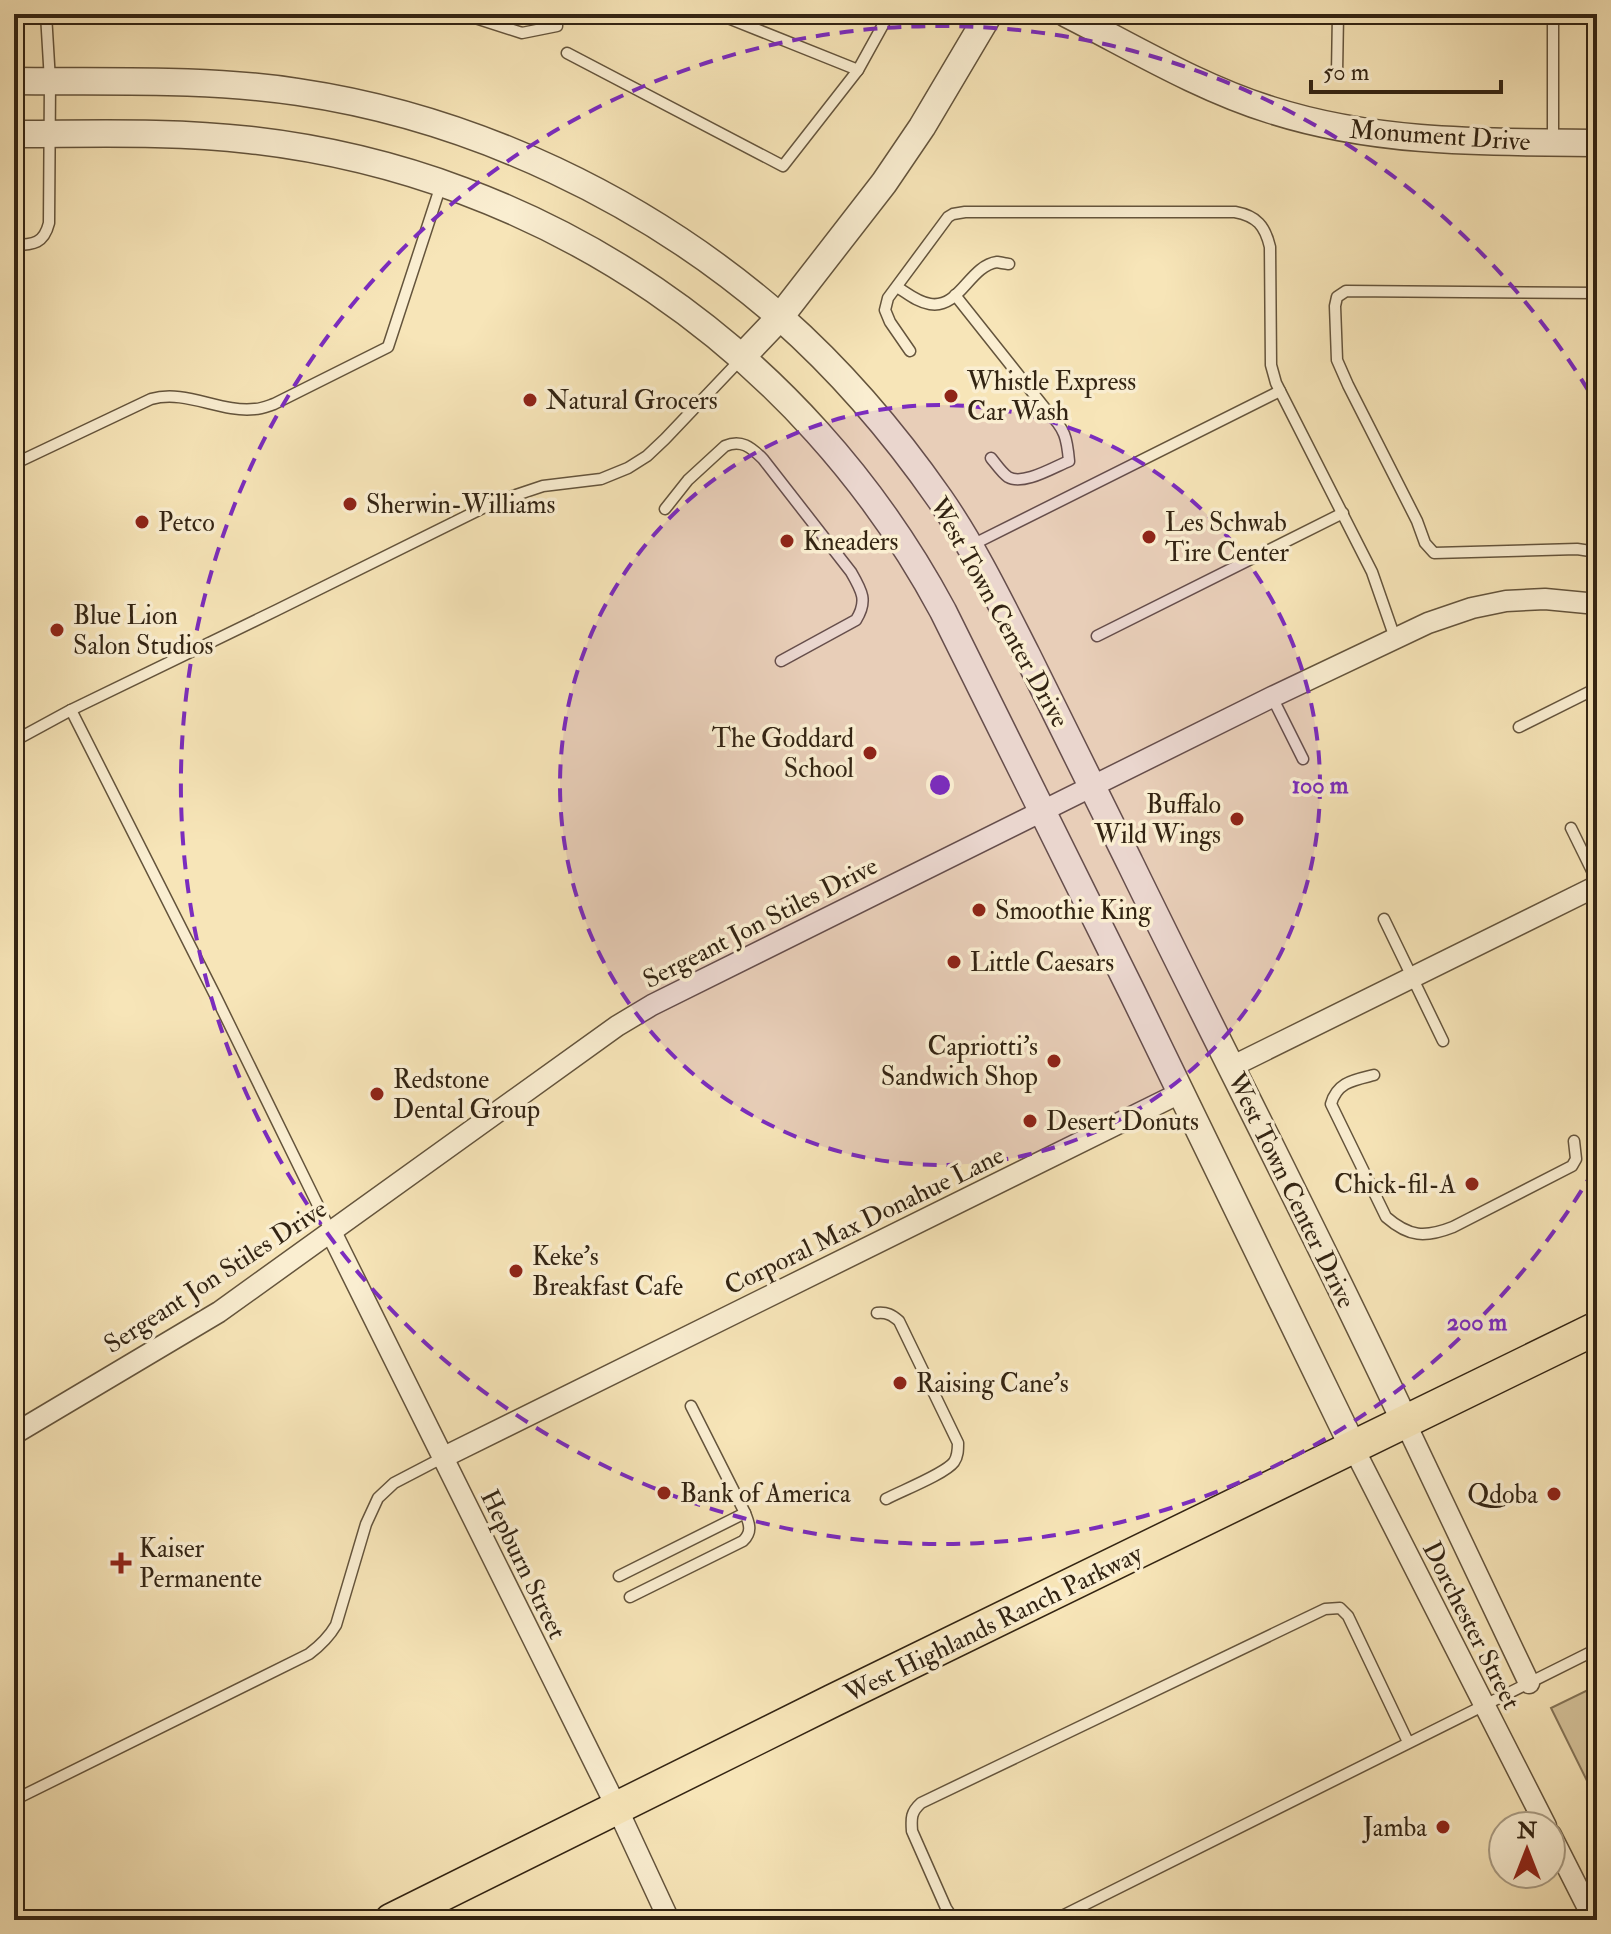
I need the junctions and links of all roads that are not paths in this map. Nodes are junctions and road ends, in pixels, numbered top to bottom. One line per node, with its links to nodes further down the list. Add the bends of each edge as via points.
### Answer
1 (46, 14): 14 (lane)
2 (463, 14): 3 (lane, via 522,33 557,26)
3 (556, 14)
4 (718, 14): 11 (lane)
5 (889, 14): 11 (lane)
6 (989, 14): 25 (street, via 896,165)
7 (1067, 14): 17 (street, Monument Drive, via 1216,89 1297,118 1402,138)
8 (1338, 14): 12 (lane)
9 (1553, 14): 17 (lane)
10 (567, 53): 11 (lane, via 783,166)
11 (858, 70)
12 (1337, 74)
13 (14, 81): 14 (street, West Town Center Drive)
14 (50, 81): 16 (lane); 25 (street, West Town Center Drive, via 258,87 439,125 508,150 607,197 705,259)
15 (14, 134): 16 (street, West Town Center Drive)
16 (51, 134): 19 (street, West Town Center Drive, via 290,145); 20 (lane, via 47,232 37,242)
17 (1553, 142): 18 (street, Monument Drive)
18 (1597, 143)
19 (441, 183): 27 (street, West Town Center Drive, via 544,225 613,262); 30 (lane, via 388,347 253,410 160,396)
20 (14, 245)
21 (1009, 264): 24 (lane, via 983,268)
22 (897, 287): 24 (lane, via 932,305); 26 (lane, via 885,310); 28 (lane, via 953,214 1249,215 1260,223 1270,247 1271,365)
23 (1597, 293): 34 (lane, via 1346,291 1335,306 1337,360 1434,553)
24 (955, 295): 29 (lane, via 1067,436 1069,461 1026,480 1006,476)
25 (780, 317): 27 (street); 33 (street, West Town Center Drive, via 878,419)
26 (910, 351)
27 (742, 357): 41 (lane, via 655,449 628,468 495,502); 46 (street, West Town Center Drive, via 829,443 898,534)
28 (1280, 391): 32 (lane); 33 (lane)
29 (991, 458)
30 (14, 464)
31 (665, 509): 38 (lane, via 720,451 733,443 747,445 851,572 863,603 856,620)
32 (1343, 513): 36 (lane); 37 (lane, via 1372,572)
33 (969, 546): 45 (street, West Town Center Drive)
34 (1597, 552)
35 (1597, 604): 37 (street, Sergeant Jon Stiles Drive, via 1506,601 1472,608)
36 (1097, 636)
37 (1395, 638): 40 (street, Sergeant Jon Stiles Drive)
38 (781, 661)
39 (1597, 688): 42 (lane)
40 (1272, 697): 44 (lane); 45 (street, Sergeant Jon Stiles Drive)
41 (71, 710): 43 (lane); 56 (lane)
42 (1519, 727)
43 (14, 741)
44 (1303, 759)
45 (1092, 785): 46 (street, Sergeant Jon Stiles Drive); 52 (street, West Town Center Drive)
46 (1043, 810): 54 (street, West Town Center Drive); 56 (street, Sergeant Jon Stiles Drive, via 634,1015)
47 (1571, 828): 48 (lane)
48 (1597, 883): 50 (street)
49 (1384, 919): 50 (lane)
50 (1413, 978): 51 (lane); 52 (street)
51 (1443, 1041)
52 (1231, 1067): 60 (street, West Town Center Drive)
53 (1374, 1075): 55 (lane, via 1344,1083 1331,1104 1386,1217 1399,1228 1435,1234 1467,1220 1572,1166)
54 (1180, 1093): 62 (street, West Town Center Drive); 63 (street, Corporal Max Donahue Lane)
55 (1574, 1141)
56 (331, 1232): 61 (street, Sergeant Jon Stiles Drive, via 194,1327); 63 (street, Hepburn Street)
57 (877, 1313): 64 (lane, via 899,1321 958,1443 958,1453 945,1470)
58 (1597, 1328): 60 (main road, West Highlands Ranch Parkway)
59 (691, 1406): 65 (lane)
60 (1405, 1422): 62 (main road, West Highlands Ranch Parkway); 69 (street, Dorchester Street)
61 (14, 1434)
62 (1353, 1447): 70 (street, Dorchester Street); 73 (main road, West Highlands Ranch Parkway)
63 (442, 1458): 72 (lane, via 394,1483 378,1498 336,1625 318,1647); 73 (street, Hepburn Street)
64 (886, 1499)
65 (745, 1513): 66 (lane); 67 (lane, via 750,1529 743,1541)
66 (619, 1576)
67 (630, 1597)
68 (1597, 1649): 69 (lane)
69 (1529, 1683): 70 (lane)
70 (1484, 1705): 71 (lane); 74 (street, Dorchester Street)
71 (1408, 1742): 78 (lane, via 1348,1616 1340,1608 1325,1609 921,1803 913,1810 912,1831); 79 (lane)
72 (14, 1800)
73 (617, 1808): 76 (main road, West Highlands Ranch Parkway); 77 (street, Hepburn Street)
74 (1538, 1810)
75 (1567, 1867): 80 (street)
76 (391, 1920)
77 (669, 1920)
78 (954, 1920)
79 (1054, 1920)
80 (1594, 1920)

